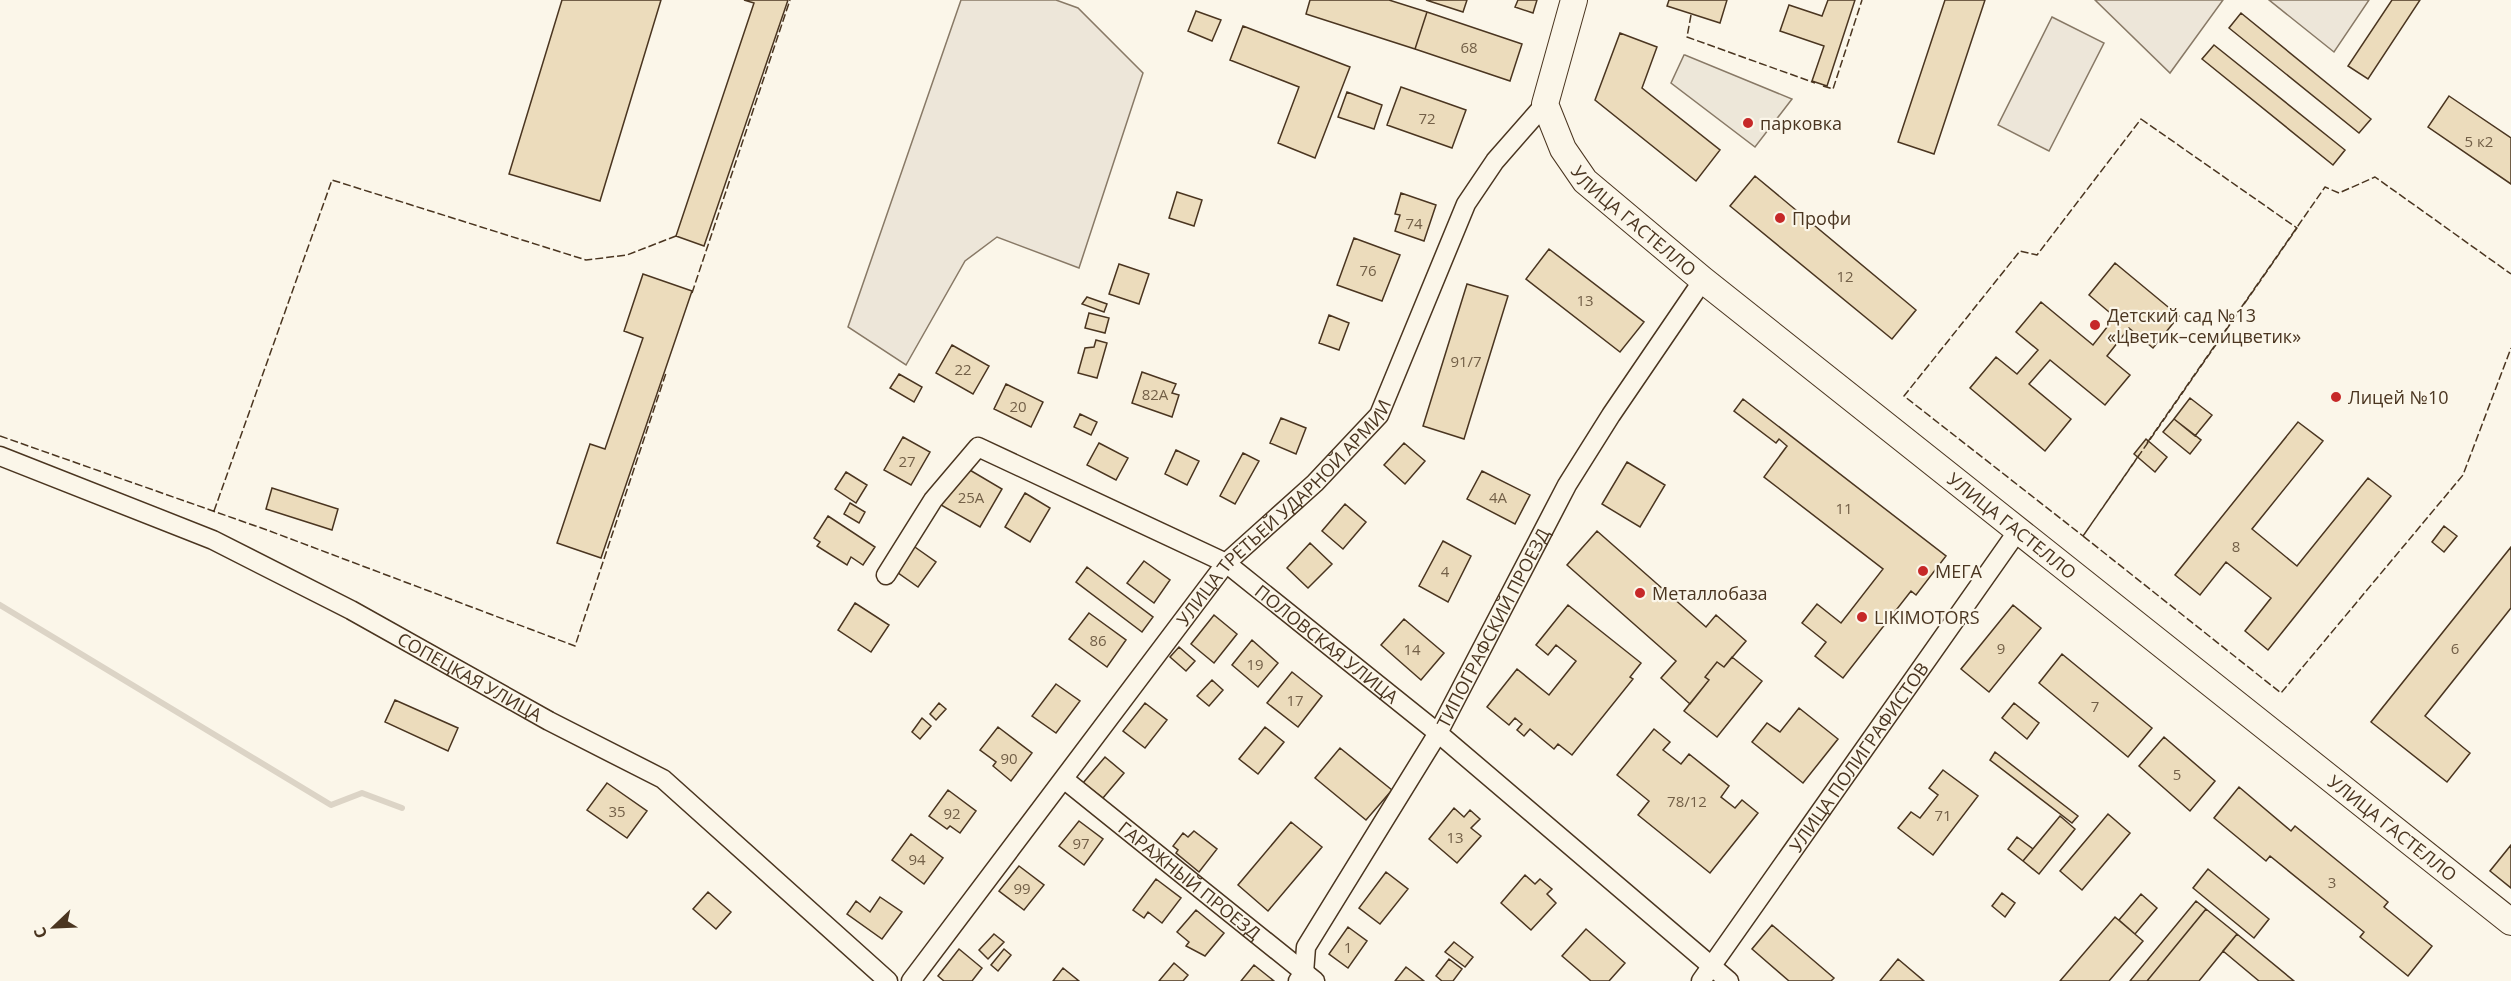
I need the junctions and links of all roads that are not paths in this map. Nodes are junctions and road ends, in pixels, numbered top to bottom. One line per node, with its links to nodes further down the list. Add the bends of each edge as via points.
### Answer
1 (1574, 0): 2 (main road, УЛИЦА ТРЕТЬЕЙ УДАРНОЙ АРМИИ)
2 (1545, 104): 3 (main road, УЛИЦА ГАСТЕЛЛО, via 1563,149 1586,182); 6 (street, УЛИЦА ТРЕТЬЕЙ УДАРНОЙ АРМИИ, via 1495,161 1466,204 1379,415 1315,483)
3 (1703, 280): 5 (main road, УЛИЦА ГАСТЕЛЛО); 8 (street, ТИПОГРАФСКИЙ ПРОЕЗД, via 1568,485)
4 (0, 456): 13 (street, СОПЕЦКАЯ УЛИЦА, via 213,540 663,779)
5 (2018, 532): 10 (main road, УЛИЦА ГАСТЕЛЛО); 11 (street, УЛИЦА ПОЛИГРАФИСТОВ)
6 (1226, 563): 7 (street, ПОЛОВСКАЯ УЛИЦА, via 978,447 933,500); 8 (street, ПОЛОВСКАЯ УЛИЦА); 9 (street, УЛИЦА ТРЕТЬЕЙ УДАРНОЙ АРМИИ)
7 (886, 575)
8 (1438, 733): 11 (street, ПОЛОВСКАЯ УЛИЦА); 12 (street, ТИПОГРАФСКИЙ ПРОЕЗД, via 1306,947)
9 (1065, 780): 12 (street, ГАРАЖНЫЙ ПРОЕЗД); 14 (street, УЛИЦА ТРЕТЬЕЙ УДАРНОЙ АРМИИ)
10 (2511, 922)
11 (1707, 974): 15 (street, ПОЛОВСКАЯ УЛИЦА)
12 (1305, 978)
13 (888, 981)
14 (911, 981)
15 (1729, 981)

